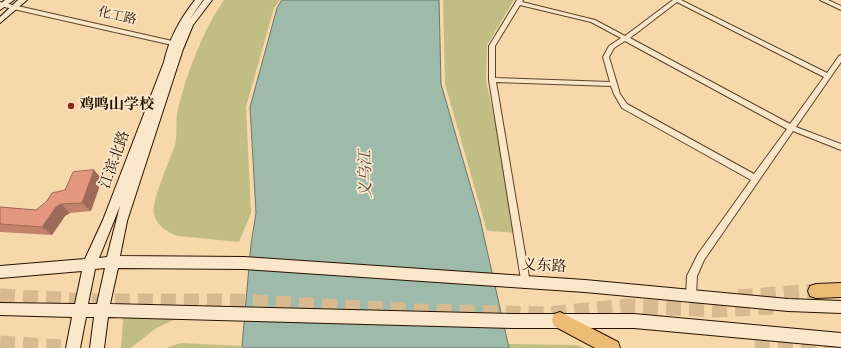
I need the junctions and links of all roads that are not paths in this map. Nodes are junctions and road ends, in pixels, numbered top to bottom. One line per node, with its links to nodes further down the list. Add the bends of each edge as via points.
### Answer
1 (23, 0): 8 (main road)
2 (199, 0): 11 (main road, 江滨北路, via 178,30)
3 (208, 0): 11 (main road, 江滨北路)
4 (822, 0): 7 (street)
5 (519, 2): 10 (street, via 593,21); 14 (street, via 492,46)
6 (3, 5): 8 (street, 化工路)
7 (841, 8)
8 (13, 9): 9 (main road); 11 (street, 化工路)
9 (0, 21)
10 (626, 38): 13 (street, via 677,0); 15 (street, via 611,47 606,57); 16 (street)
11 (176, 46): 19 (main road, 江滨北路, via 173,71 121,221); 20 (main road, 江滨北路, via 110,220)
12 (841, 57): 13 (street)
13 (828, 76): 16 (street)
14 (492, 80): 15 (street); 22 (street)
15 (614, 84): 18 (street, via 624,106)
16 (792, 128): 17 (street); 18 (street)
17 (841, 147)
18 (756, 179): 25 (street, via 701,257 692,276)
19 (114, 262): 20 (main road, 义东路); 22 (main road, 义东路, via 244,263); 29 (main road, 江滨北路)
20 (89, 265): 21 (main road, 义东路); 28 (main road, 江滨北路)
21 (0, 272)
22 (525, 282): 25 (main road, 义东路)
23 (841, 290): 24 (highway)
24 (816, 291)
25 (691, 296): 26 (main road, 义东路)
26 (841, 307)
27 (0, 308): 28 (main road)
28 (80, 311): 29 (main road); 32 (main road, 江滨北路)
29 (102, 312): 30 (main road); 33 (main road, 江滨北路)
30 (560, 320): 31 (main road, via 634,321); 34 (highway)
31 (841, 340)
32 (73, 348)
33 (97, 348)
34 (612, 348)

